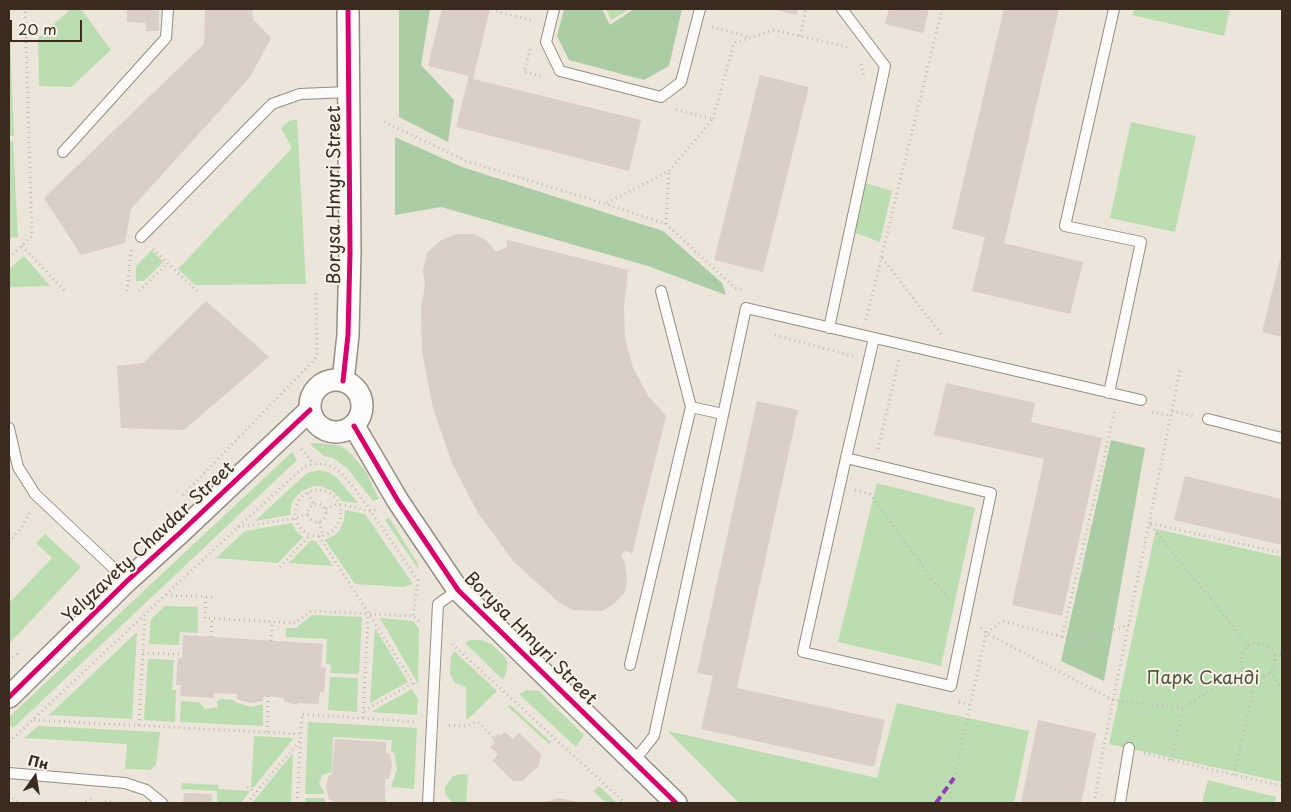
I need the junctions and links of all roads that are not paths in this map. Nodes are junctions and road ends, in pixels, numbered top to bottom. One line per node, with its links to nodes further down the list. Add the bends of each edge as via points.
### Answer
1 (168, 9): 8 (lane, via 166,38)
2 (348, 9): 7 (street, Borysa Hmyri Street)
3 (554, 9): 4 (lane, via 546,42 560,70 661,97 681,82)
4 (700, 9)
5 (842, 9): 11 (lane, via 885,66)
6 (1114, 9): 14 (lane, via 1065,226 1141,242)
7 (348, 92): 9 (lane, via 300,94 272,104); 13 (street, Borysa Hmyri Street, via 350,243)
8 (63, 152)
9 (141, 237)
10 (661, 291): 16 (lane)
11 (829, 328): 12 (lane); 18 (lane, via 746,308)
12 (874, 338): 14 (lane); 23 (lane)
13 (343, 380): 17 (street, via 334,379 318,386 310,400); 20 (street, via 356,389 363,404)
14 (1108, 392): 15 (lane)
15 (1142, 405)
16 (691, 407): 18 (lane); 26 (lane)
17 (310, 410): 20 (street, via 316,424 331,432); 24 (street, Yelyzavety Chavdar Street)
18 (723, 414): 29 (lane, via 654,736)
19 (1208, 419): 22 (lane)
20 (354, 426): 25 (street, Borysa Hmyri Street, via 398,501)
21 (9, 428): 24 (lane, via 18,468 35,494)
22 (1282, 438)
23 (846, 458): 23 (lane, via 990,493 951,686 803,652)
24 (127, 580): 27 (street, Yelyzavety Chavdar Street)
25 (458, 590): 29 (street, Borysa Hmyri Street); 32 (lane, via 438,604)
26 (630, 665)
27 (9, 697)
28 (1129, 748): 34 (lane)
29 (634, 761): 33 (street, Borysa Hmyri Street)
30 (9, 772): 31 (lane, via 125,783 146,790)
31 (162, 803)
32 (428, 803)
33 (676, 803)
34 (1120, 803)

